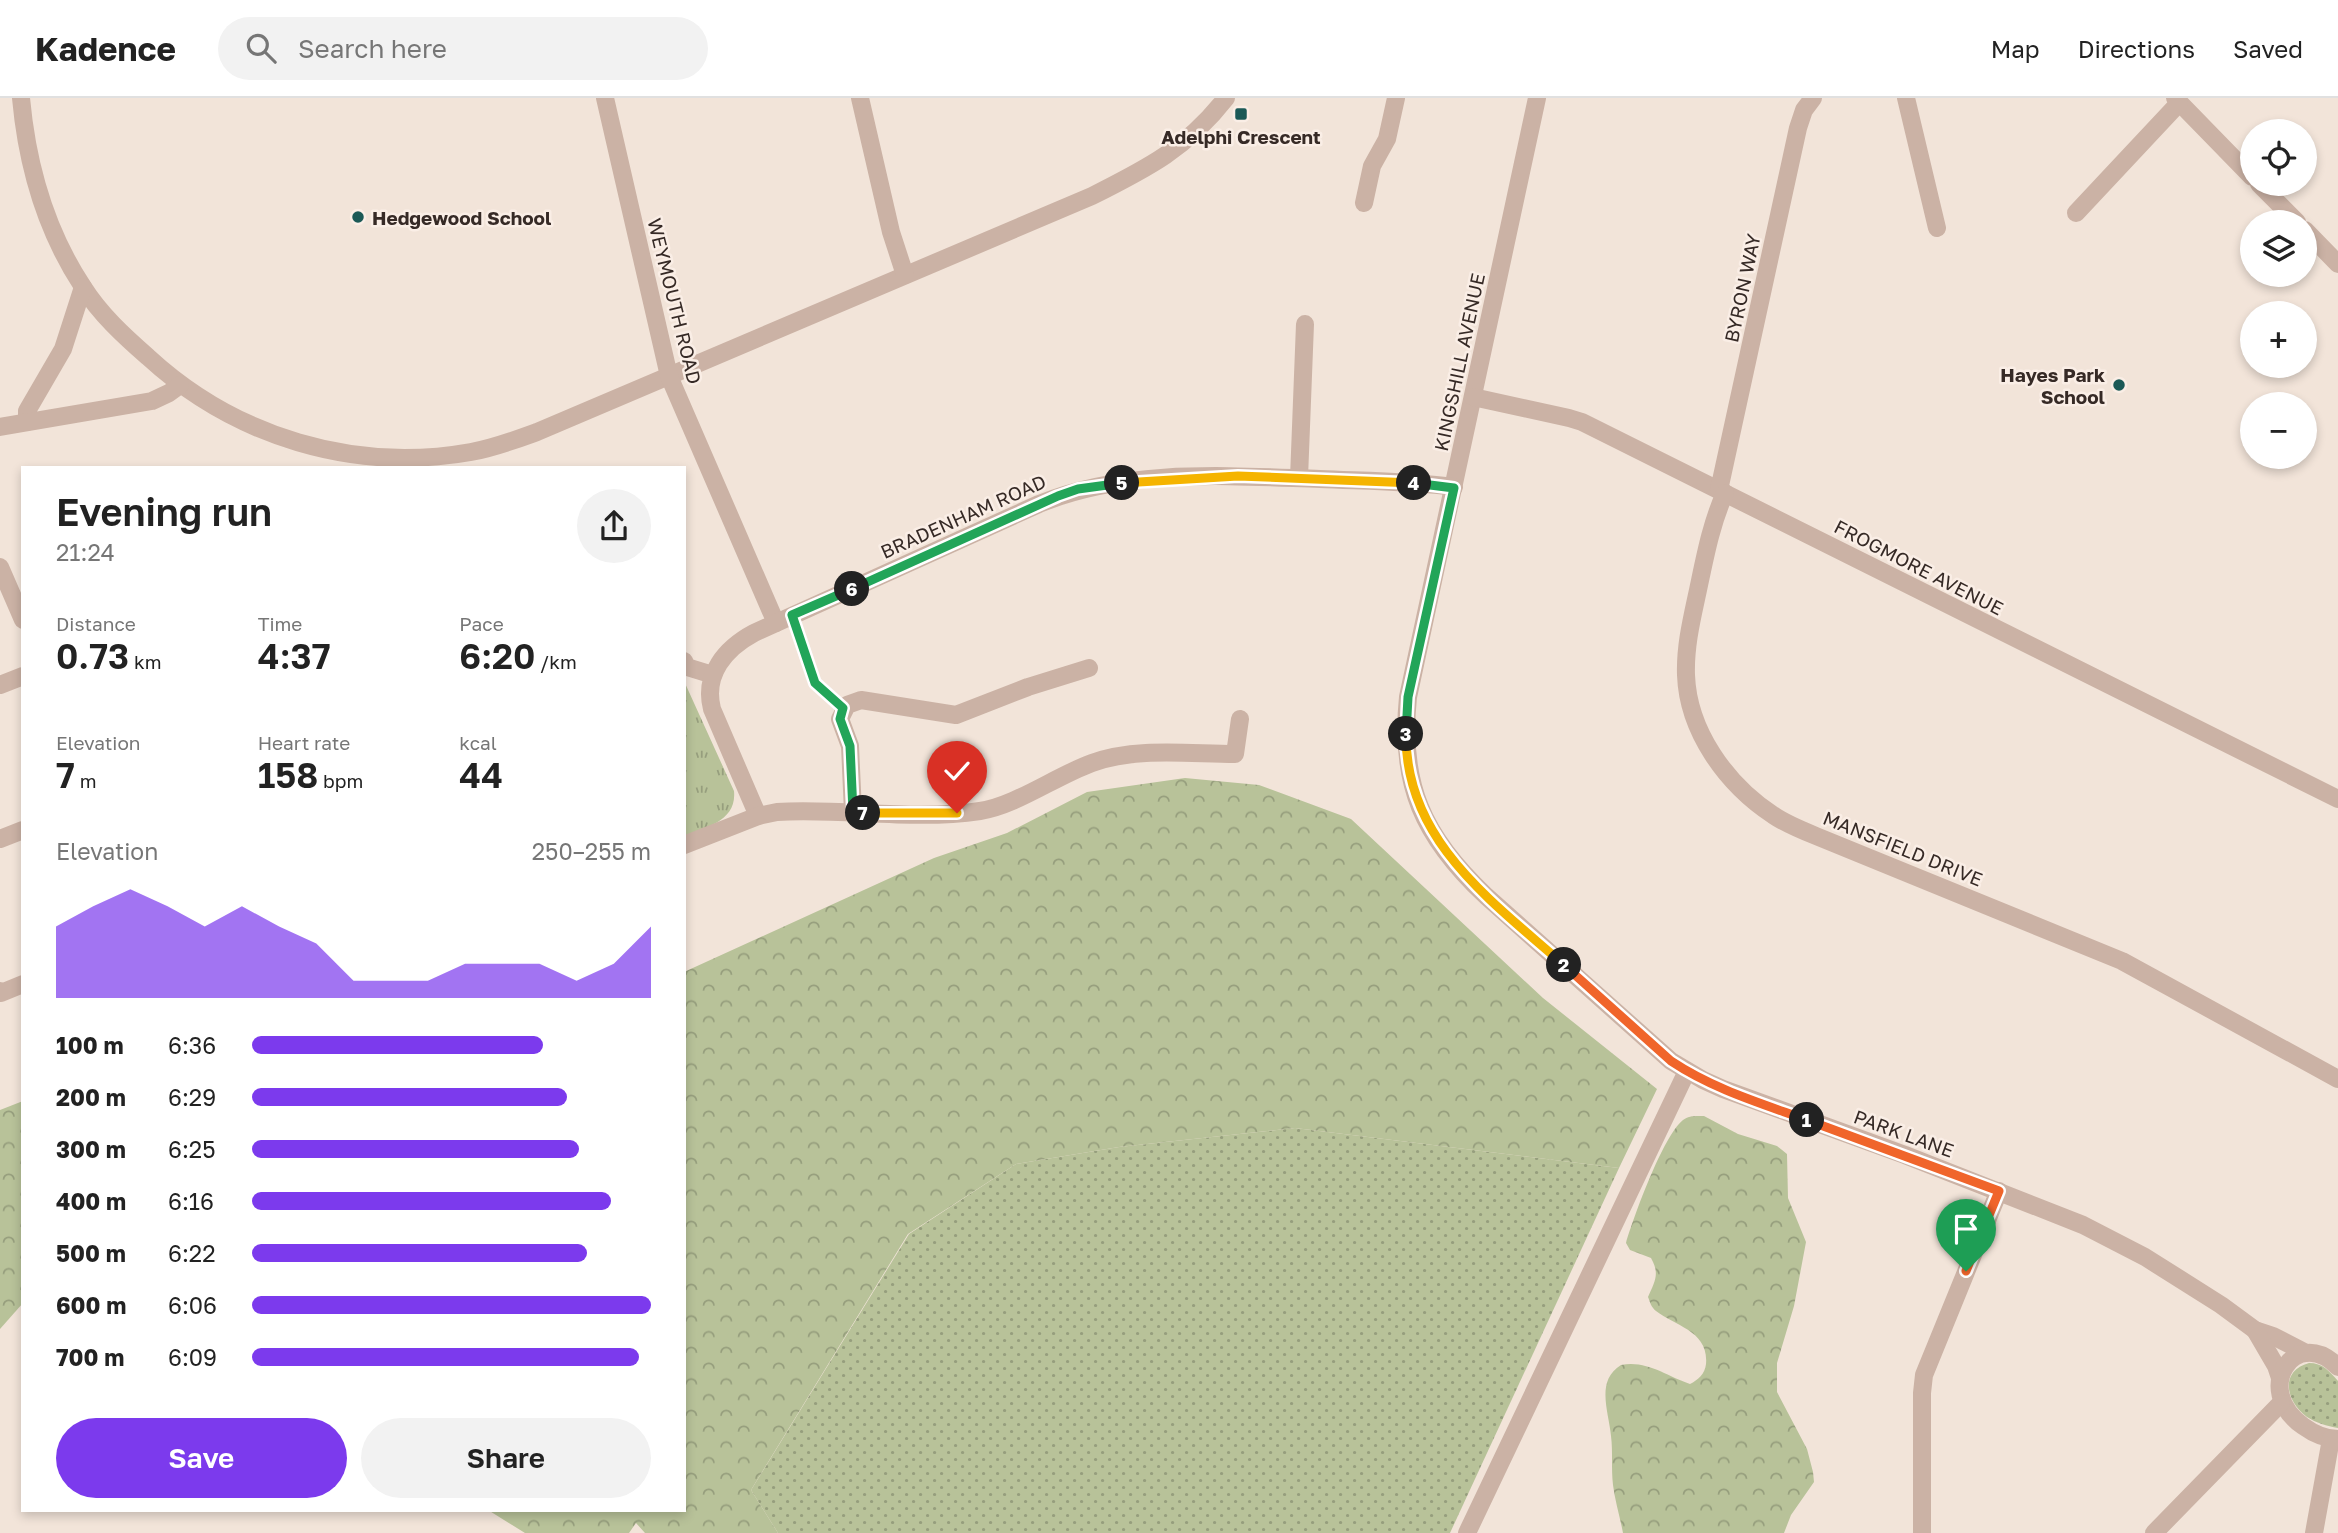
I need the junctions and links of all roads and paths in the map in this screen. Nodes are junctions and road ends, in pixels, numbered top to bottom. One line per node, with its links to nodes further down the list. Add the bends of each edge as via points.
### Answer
1 (21, 98): 19 (street, via 36,183)
2 (605, 98): 21 (street, WEYMOUTH ROAD)
3 (860, 98): 18 (street)
4 (1226, 98): 18 (street, via 1183,144 1145,168 1092,196)
5 (1396, 98): 12 (street)
6 (1537, 98): 23 (street, KINGSHILL AVENUE)
7 (1813, 98): 28 (street, BYRON WAY, via 1798,128)
8 (1906, 98): 15 (street)
9 (2177, 101): 10 (street); 14 (street)
10 (2240, 165)
11 (2271, 196): 13 (street)
12 (1364, 203)
13 (2285, 210)
14 (2076, 213)
15 (1937, 228)
16 (2317, 242): 17 (street)
17 (2338, 264)
18 (905, 275): 21 (street)
19 (83, 287): 22 (street, via 114,325); 24 (street, via 63,349 27,411)
20 (1305, 324): 26 (street)
21 (669, 376): 22 (street, via 506,443 472,452 411,458 356,455 292,442 243,422); 31 (street, WEYMOUTH ROAD)
22 (180, 385): 24 (street, via 152,401)
23 (1473, 397): 27 (street, KINGSHILL AVENUE); 28 (street, FROGMORE AVENUE, via 1569,418)
24 (27, 422): 25 (street)
25 (0, 427)
26 (1299, 478): 27 (street, BRADENHAM ROAD); 31 (street, BRADENHAM ROAD, via 1170,478 1078,489)
27 (1454, 488): 43 (street, KINGSHILL AVENUE, via 1406,724 1412,783)
28 (1722, 491): 39 (street, FROGMORE AVENUE); 49 (street, MANSFIELD DRIVE, via 1689,637 1686,677 1702,737 1746,793 1774,816 1815,836 2122,961)
29 (0, 567): 30 (street)
30 (21, 615)
31 (784, 619): 34 (street, BRADENHAM ROAD, via 733,645); 37 (path, via 815,683)
32 (686, 665): 34 (street)
33 (1088, 668): 37 (street, via 956,715 861,701)
34 (713, 676): 41 (street, via 712,709)
35 (21, 677): 36 (street)
36 (0, 685)
37 (843, 708): 40 (street, via 840,719 850,746)
38 (1240, 719): 40 (street, via 1235,754 1151,753 1107,758 977,812)
39 (2338, 799)
40 (853, 812): 41 (street)
41 (758, 816): 45 (street)
42 (21, 831): 44 (street)
43 (1435, 838): 48 (street, PARK LANE, via 1486,896)
44 (0, 839)
45 (686, 844)
46 (21, 985): 47 (street)
47 (0, 992)
48 (1686, 1071): 50 (street, PARK LANE, via 1723,1089); 57 (street)
49 (2338, 1079)
50 (1999, 1191): 51 (street, PARK LANE, via 2116,1241 2182,1279); 58 (street, via 1924,1376)
51 (2255, 1330): 52 (street, PARK LANE); 54 (street, PARK LANE)
52 (2306, 1353): 53 (street, PARK LANE); 54 (street, via 2293,1359)
53 (2335, 1356)
54 (2280, 1378): 55 (street)
55 (2281, 1403): 56 (street, via 2298,1422); 59 (street)
56 (2334, 1439): 60 (street)
57 (1467, 1533)
58 (1923, 1533)
59 (2154, 1533)
60 (2314, 1533)

